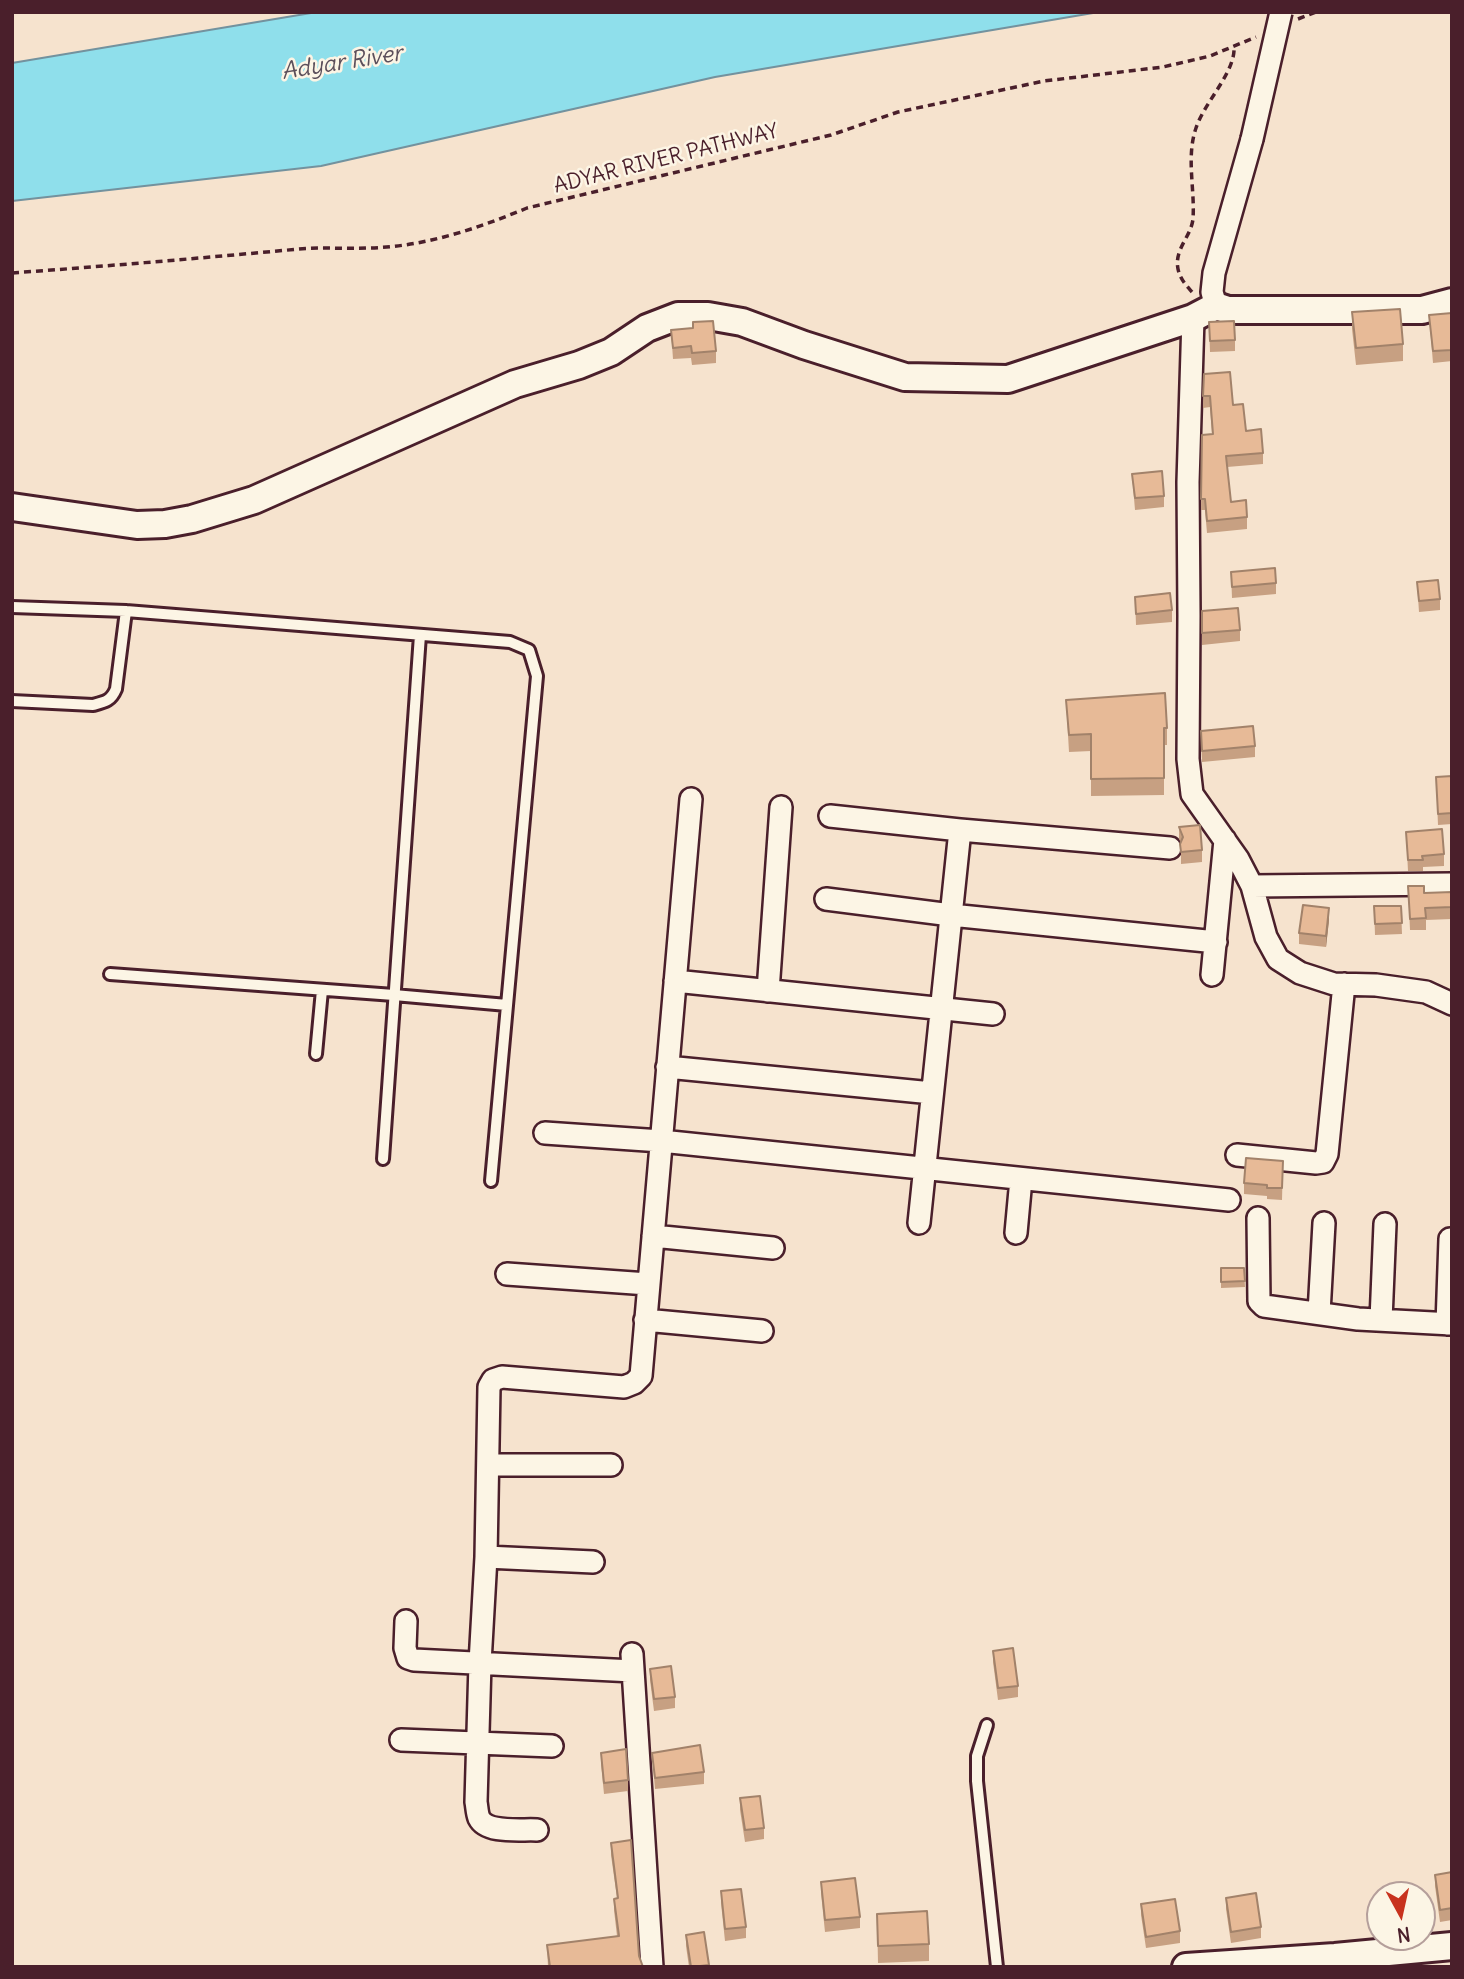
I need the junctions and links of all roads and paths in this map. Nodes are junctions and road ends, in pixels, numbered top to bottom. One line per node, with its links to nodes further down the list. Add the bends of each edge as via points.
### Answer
1 (1315, 12): 2 (path)
2 (1287, 17): 7 (street, bridge)
3 (1258, 37): 4 (path, ADYAR RIVER PATHWAY)
4 (1234, 46): 5 (path, ADYAR RIVER PATHWAY, via 1163,66 1044,81 898,112 831,135 527,208 479,228 432,240); 7 (path, via 1232,65 1195,130 1193,221 1178,257 1182,281)
5 (12, 273)
6 (1452, 302): 7 (street, via 1422,310)
7 (1205, 312): 8 (street, via 1008,379 905,377 742,322 677,317 647,328 590,361 515,384 254,500 191,519 137,525); 17 (street, via 1188,436 1188,759 1192,794)
8 (12, 507)
9 (12, 607): 10 (lane)
10 (126, 611): 11 (lane); 12 (lane, via 113,698 93,705)
11 (420, 635): 30 (lane); 32 (lane, via 510,642 529,650 535,665)
12 (12, 701)
13 (691, 799): 26 (street)
14 (780, 807): 29 (street)
15 (830, 816): 16 (street)
16 (960, 830): 18 (street); 22 (street)
17 (1225, 839): 20 (street); 23 (street)
18 (1170, 848)
19 (1452, 884): 20 (street)
20 (1252, 886): 27 (street, via 1266,937 1278,960 1300,973)
21 (826, 899): 22 (street)
22 (951, 915): 23 (street); 33 (street)
23 (1216, 942): 25 (street)
24 (110, 974): 28 (lane)
25 (1212, 975)
26 (675, 981): 29 (street); 36 (street)
27 (1344, 984): 31 (street, via 1426,992); 40 (street, via 1323,1162)
28 (322, 989): 30 (lane); 35 (lane)
29 (768, 990): 33 (street)
30 (394, 995): 32 (lane); 41 (lane)
31 (1452, 1004)
32 (507, 1005): 44 (lane)
33 (941, 1008): 34 (street); 37 (street)
34 (993, 1014)
35 (316, 1054)
36 (667, 1067): 37 (street); 39 (street)
37 (932, 1093): 42 (street)
38 (545, 1133): 39 (street)
39 (661, 1141): 42 (street); 51 (street)
40 (1237, 1154)
41 (383, 1159)
42 (925, 1168): 43 (street); 47 (street)
43 (1021, 1179): 45 (street); 50 (street)
44 (491, 1181)
45 (1229, 1200)
46 (1258, 1218): 56 (street, via 1259,1301 1264,1306)
47 (919, 1223)
48 (1324, 1223): 56 (street)
49 (1385, 1224): 57 (street)
50 (1017, 1233)
51 (653, 1236): 53 (street); 55 (street)
52 (1450, 1239): 59 (street)
53 (774, 1248)
54 (508, 1274): 55 (street)
55 (648, 1284): 58 (street)
56 (1319, 1313): 57 (street)
57 (1381, 1320): 59 (street)
58 (645, 1321): 60 (street); 61 (street, via 640,1376 624,1387 512,1377 494,1380 489,1387)
59 (1449, 1324)
60 (762, 1331)
61 (488, 1465): 62 (street); 63 (street)
62 (611, 1465)
63 (486, 1557): 64 (street); 66 (street)
64 (593, 1562)
65 (406, 1621): 66 (street, via 408,1658)
66 (480, 1664): 69 (street); 74 (street, via 632,1663)
67 (987, 1725): 75 (lane, via 977,1756 977,1781)
68 (401, 1740): 69 (street)
69 (478, 1743): 70 (street); 71 (street, via 476,1801 484,1826)
70 (552, 1746)
71 (537, 1830)
72 (1452, 1946): 73 (street)
73 (1335, 1962): 76 (street)
74 (652, 1967)
75 (997, 1967)
76 (1186, 1967)

